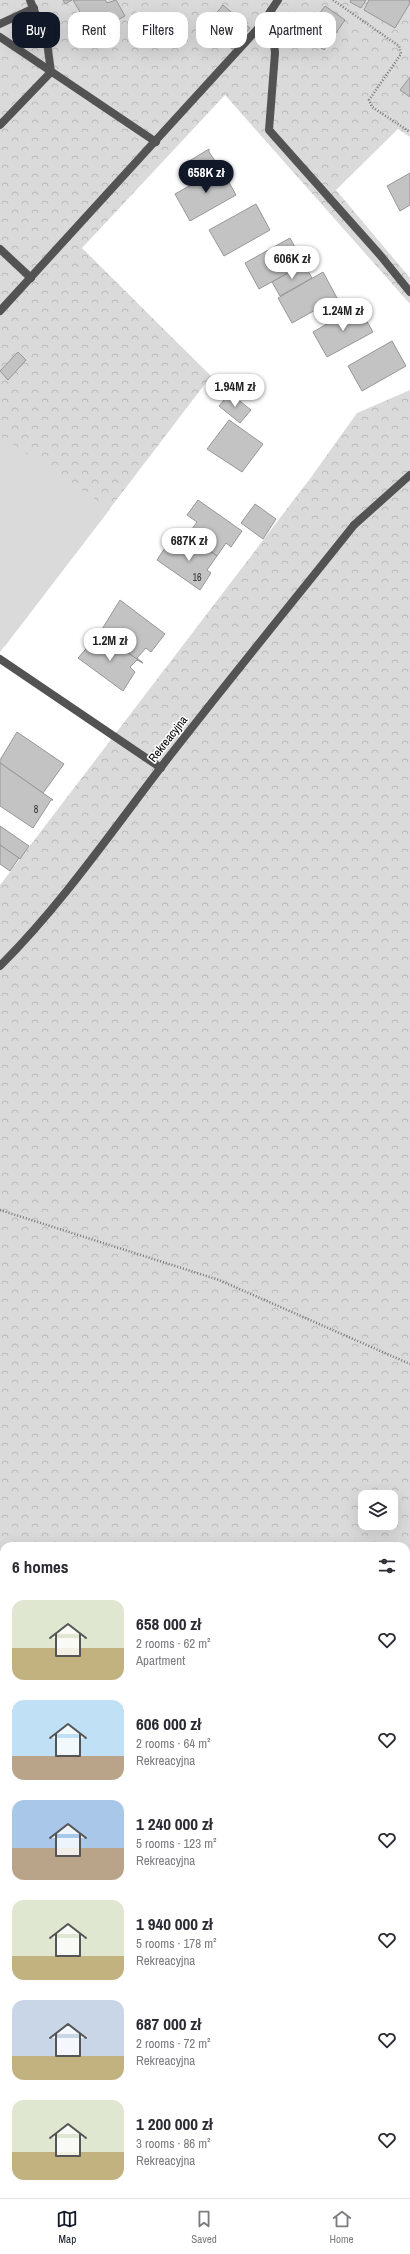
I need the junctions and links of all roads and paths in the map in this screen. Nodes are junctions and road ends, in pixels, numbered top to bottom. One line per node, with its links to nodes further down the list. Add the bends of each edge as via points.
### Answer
1 (30, 0): 4 (street)
2 (278, 0): 5 (street)
3 (333, 0): 10 (path, via 399,46 400,54 369,100 372,107)
4 (34, 8): 6 (street); 8 (street, via 47,42)
5 (271, 11): 11 (street); 14 (street, via 275,53 269,130)
6 (0, 24)
7 (0, 38): 8 (street)
8 (51, 72): 9 (street); 11 (street)
9 (0, 126)
10 (410, 132)
11 (156, 142): 13 (street)
12 (0, 249): 13 (street)
13 (31, 278): 15 (street)
14 (410, 292)
15 (0, 311)
16 (410, 475): 18 (street, Rekreacyjna, via 354,525)
17 (0, 659): 18 (street)
18 (161, 768): 19 (street, Rekreacyjna, via 52,909)
19 (0, 966)
20 (0, 1210): 21 (path, via 219,1280)
21 (410, 1364)

